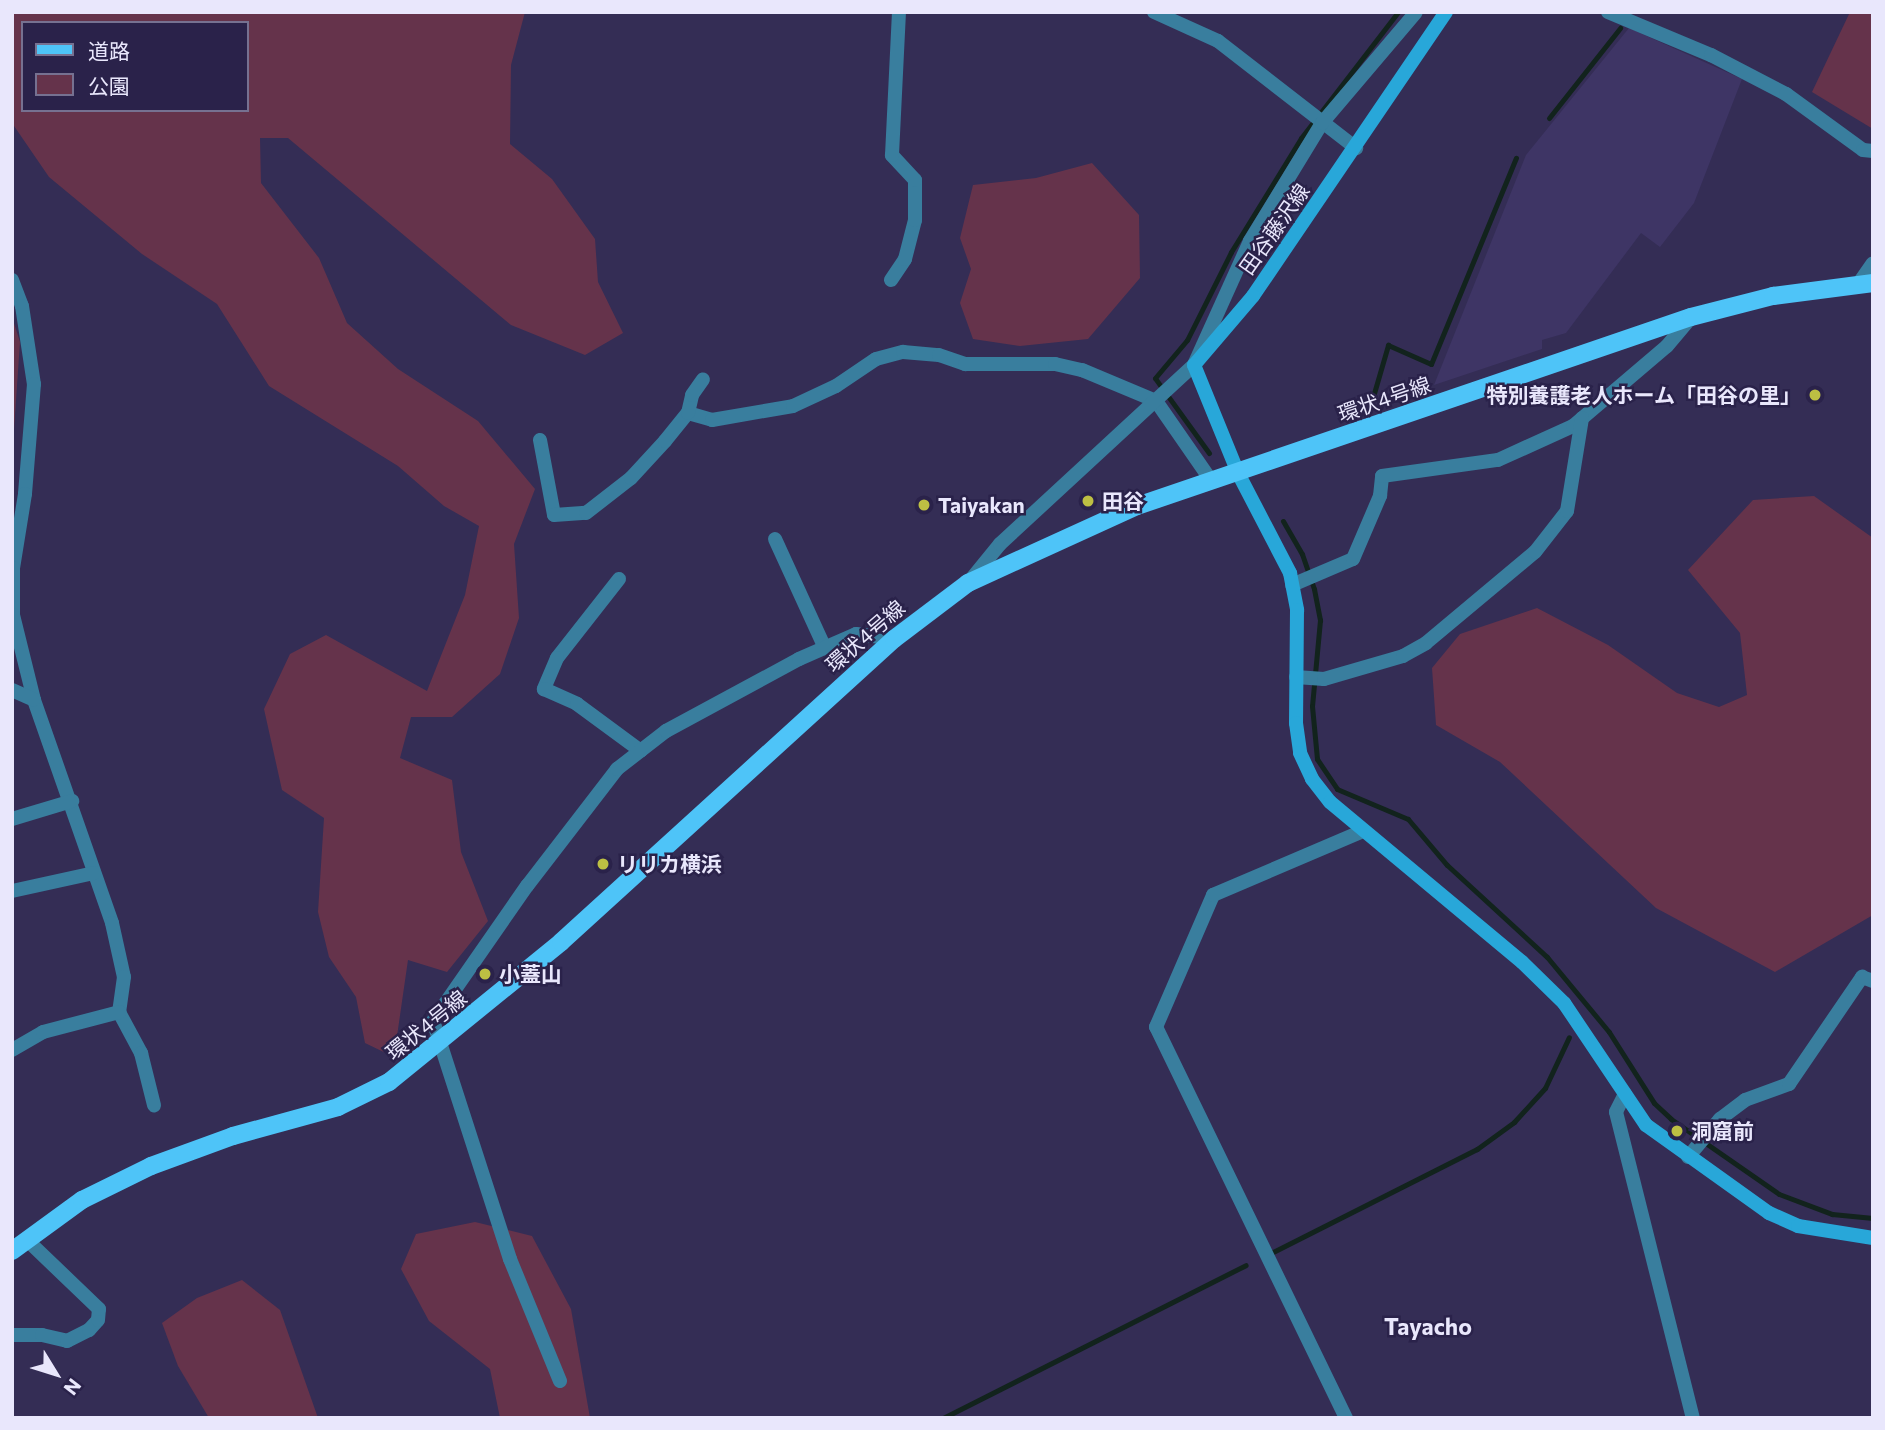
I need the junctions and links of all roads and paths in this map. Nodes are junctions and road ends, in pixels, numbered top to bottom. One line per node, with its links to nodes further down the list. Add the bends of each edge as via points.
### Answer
1 (899, 12): 11 (street, via 892,155 915,180 915,220 905,258)
2 (1154, 12): 6 (street, via 1218,41)
3 (1416, 12): 6 (street)
4 (1446, 12): 7 (street, 田谷藤沢線)
5 (1608, 12): 8 (street, via 1711,55 1786,94 1863,150)
6 (1317, 118): 7 (street); 14 (street, via 1250,241)
7 (1356, 148): 14 (street, 田谷藤沢線, via 1254,296)
8 (1873, 150)
9 (1873, 263): 12 (street)
10 (12, 280): 30 (street, via 34,363 13,615)
11 (891, 280)
12 (1866, 283): 13 (main road, 環状4号線, via 1773,296)
13 (1690, 317): 18 (street, via 1667,346); 20 (main road, 環状4号線)
14 (1194, 365): 16 (street); 20 (street)
15 (703, 379): 17 (street, via 692,395)
16 (1157, 400): 17 (street, via 1055,364 965,364 939,355 903,352 876,359 836,386 793,406 712,419); 21 (street); 24 (street, via 1000,544)
17 (688, 413): 19 (street, via 631,478 586,513 554,515)
18 (1582, 418): 25 (street, via 1498,460 1382,475 1380,496 1353,559); 28 (street, via 1567,511 1535,552 1426,643 1403,656 1318,679)
19 (540, 440)
20 (1238, 473): 21 (main road, 環状4号線); 25 (street)
21 (1212, 482): 24 (main road, 環状4号線, via 1137,506)
22 (775, 539): 27 (street)
23 (618, 579): 31 (street, via 557,657 544,689 577,704)
24 (968, 583): 26 (main road, 環状4号線)
25 (1297, 583): 28 (street)
26 (894, 639): 27 (street, via 856,634); 39 (main road, 環状4号線, via 561,942)
27 (825, 648): 31 (street, via 666,731)
28 (1296, 677): 34 (street, via 1300,752 1324,794)
29 (12, 690): 30 (street)
30 (34, 700): 32 (street)
31 (641, 751): 39 (street, via 617,769 527,886 433,1021)
32 (72, 801): 33 (street); 35 (street)
33 (12, 819)
34 (1363, 831): 41 (street, via 1522,962 1564,1003); 49 (street, via 1213,895 1156,1027)
35 (94, 873): 36 (street); 38 (street, via 124,977)
36 (12, 891)
37 (1873, 981): 43 (street, via 1862,977 1789,1084 1745,1100)
38 (119, 1012): 40 (street, via 43,1032); 42 (street, via 141,1054)
39 (440, 1044): 45 (main road, 環状4号線, via 389,1083 338,1107 233,1136 151,1166 82,1200); 48 (street, via 510,1259)
40 (12, 1050)
41 (1625, 1094): 43 (street, via 1646,1125); 50 (street, via 1616,1112)
42 (154, 1105)
43 (1688, 1157): 44 (street, via 1769,1213 1798,1226)
44 (1873, 1238)
45 (27, 1240): 46 (main road, 環状4号線); 47 (street, via 99,1309 89,1330 67,1341)
46 (12, 1251)
47 (12, 1335)
48 (560, 1381)
49 (1346, 1418)
50 (1693, 1418)

